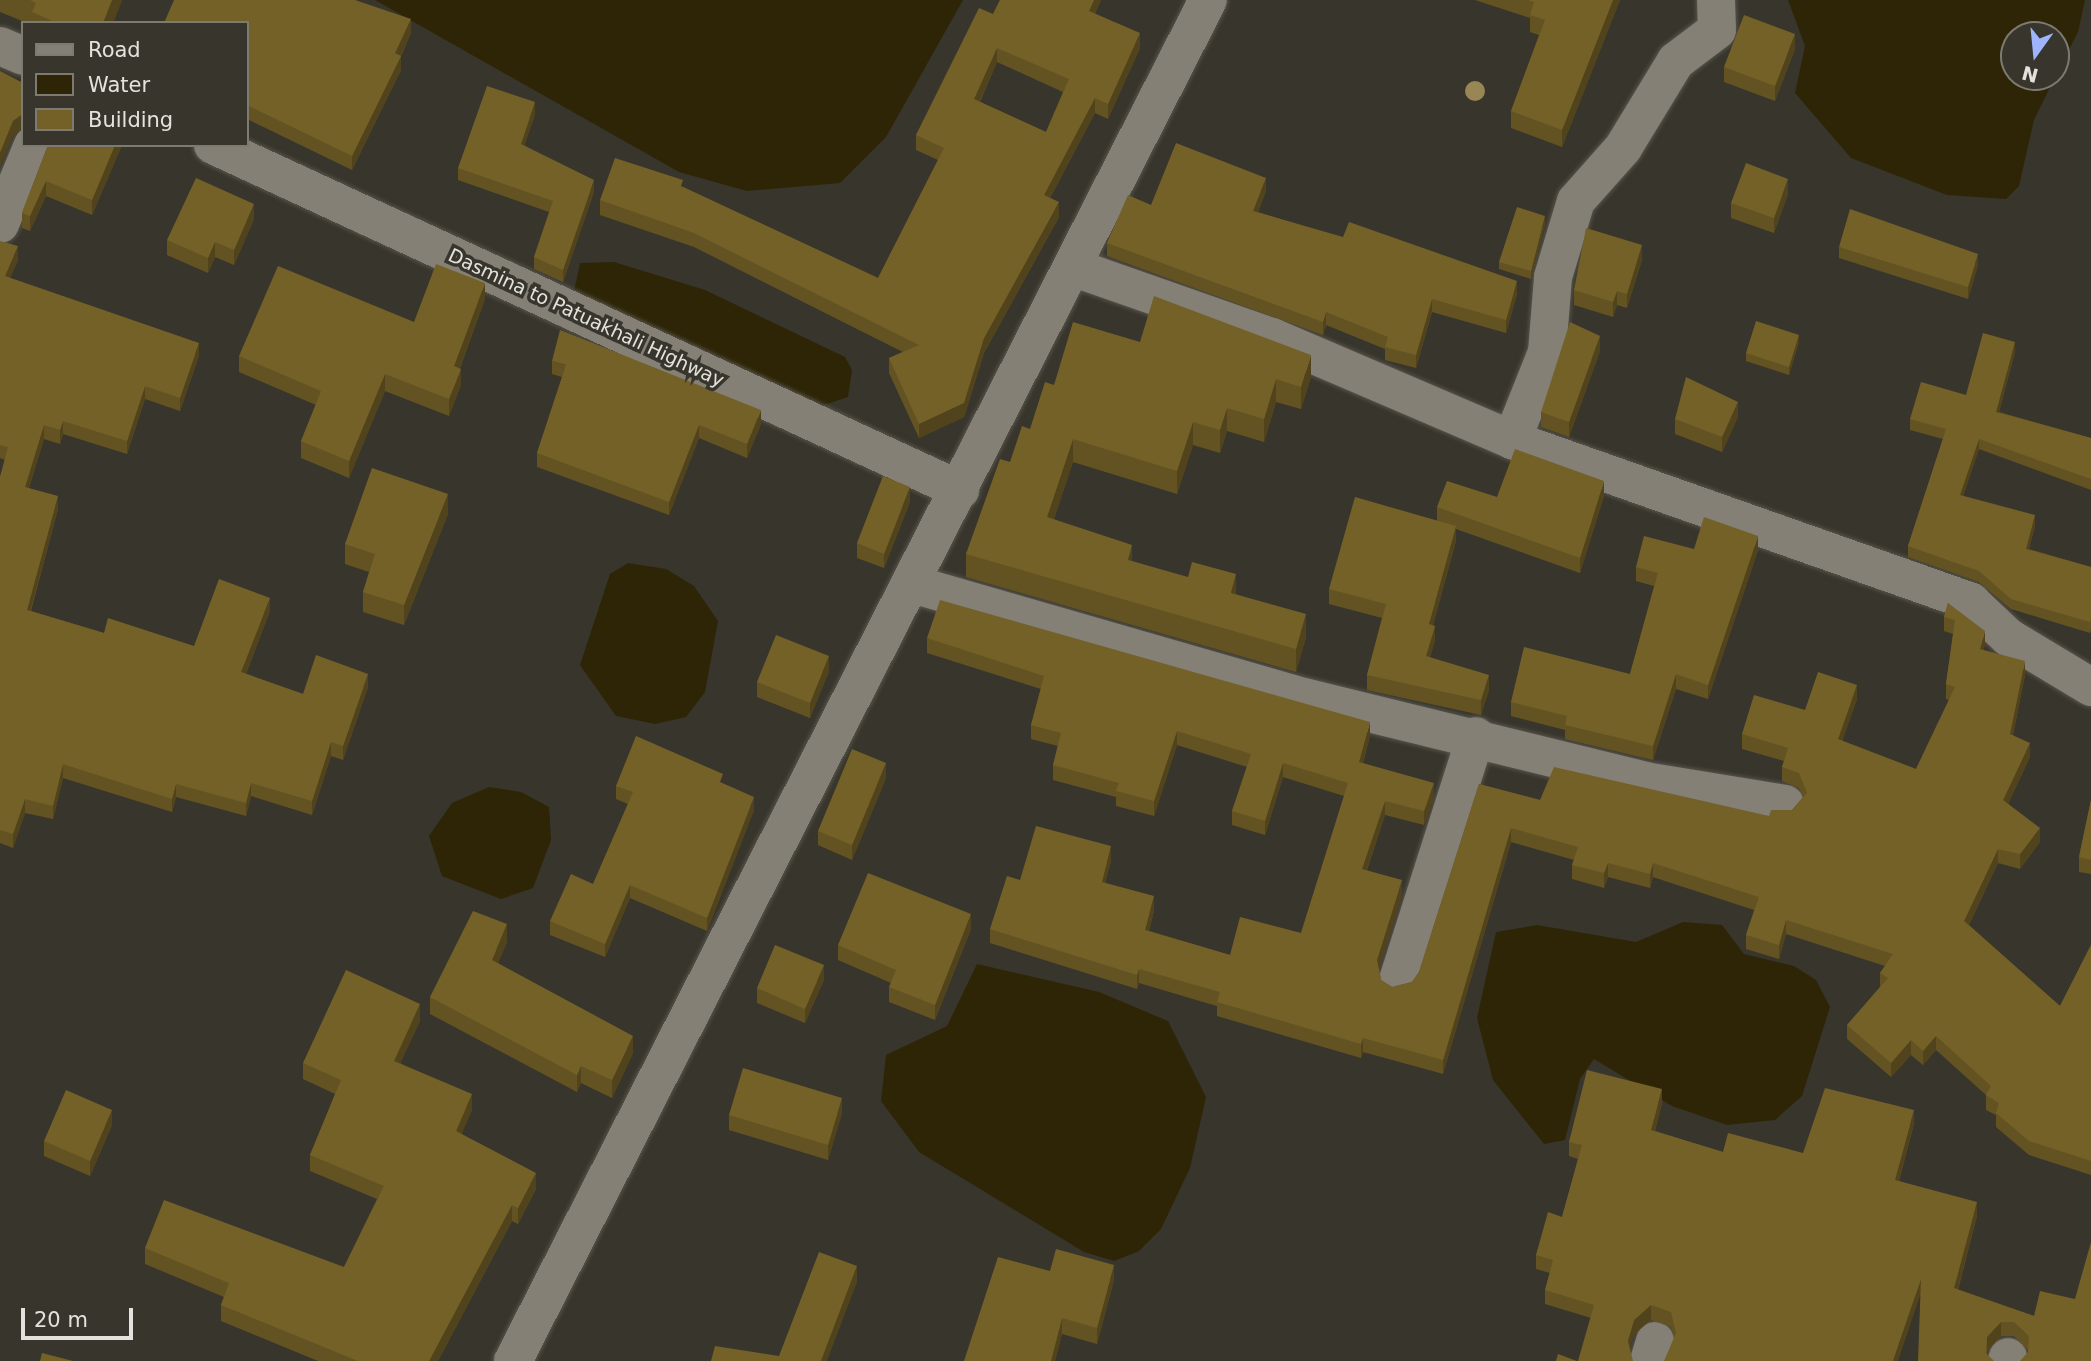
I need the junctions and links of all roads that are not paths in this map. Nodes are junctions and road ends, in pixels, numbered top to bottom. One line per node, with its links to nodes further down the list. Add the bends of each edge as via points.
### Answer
1 (1208, 0): 8 (street)
2 (1716, 0): 9 (street, via 1717,30 1676,61 1623,148 1576,201 1553,277 1547,352)
3 (0, 46): 4 (street)
4 (21, 56)
5 (32, 147): 7 (street)
6 (217, 147): 10 (street, Dasmina to Patuakhali Highway)
7 (0, 224)
8 (1072, 267): 9 (street, via 1272,337); 10 (street)
9 (1512, 440): 12 (street, via 1971,602 2008,637)
10 (960, 490): 11 (street)
11 (912, 584): 13 (street, via 1308,698); 16 (street)
12 (2091, 687)
13 (1476, 736): 14 (street, via 1645,781); 15 (street)
14 (1785, 804)
15 (1398, 980)
16 (513, 1361)

